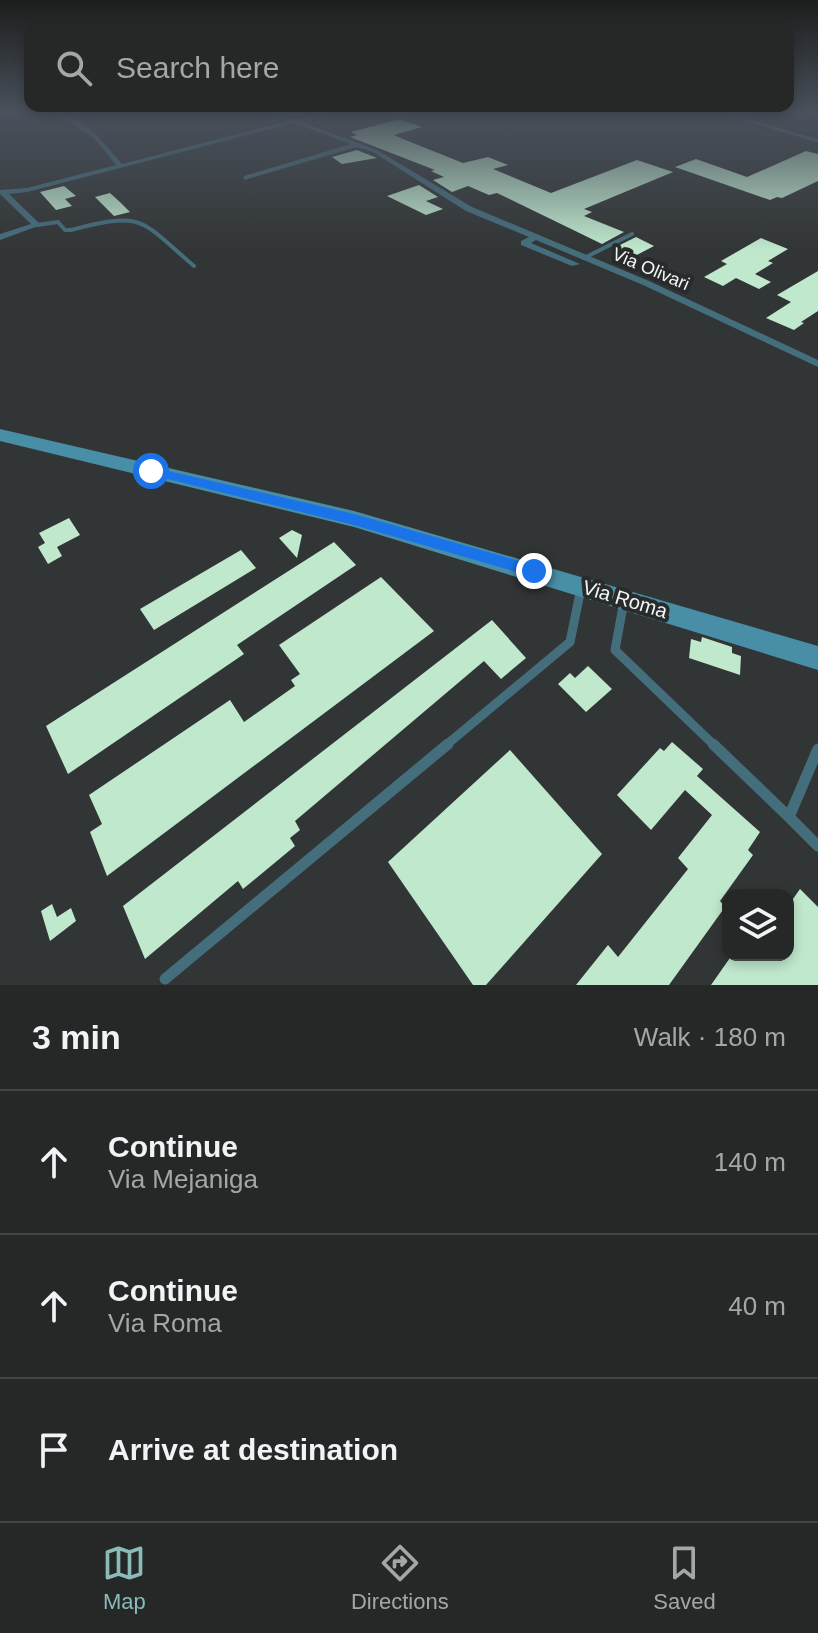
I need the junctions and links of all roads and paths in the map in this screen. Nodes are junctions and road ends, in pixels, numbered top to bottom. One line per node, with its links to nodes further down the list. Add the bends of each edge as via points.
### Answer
1 (113, 158): 5 (street)
2 (152, 158): 5 (street)
3 (313, 158): 6 (street)
4 (383, 158): 11 (street, Via Olivari, via 469,209)
5 (120, 166): 7 (street)
6 (247, 178)
7 (2, 193): 8 (street)
8 (37, 225): 10 (street); 12 (lane, via 58,222 71,230 134,217)
9 (632, 234): 11 (lane)
10 (0, 237)
11 (579, 261): 13 (street, Via Olivari, via 646,283)
12 (194, 266)
13 (818, 364)
14 (0, 435): 15 (main road, Via Roma, via 354,519)
15 (581, 586): 16 (main road, Via Roma); 21 (lane, via 570,642)
16 (625, 599): 17 (main road, Via Roma); 19 (lane, via 615,650)
17 (818, 658)
18 (818, 749): 19 (lane)
19 (789, 817): 20 (lane)
20 (818, 846)
21 (165, 979)

